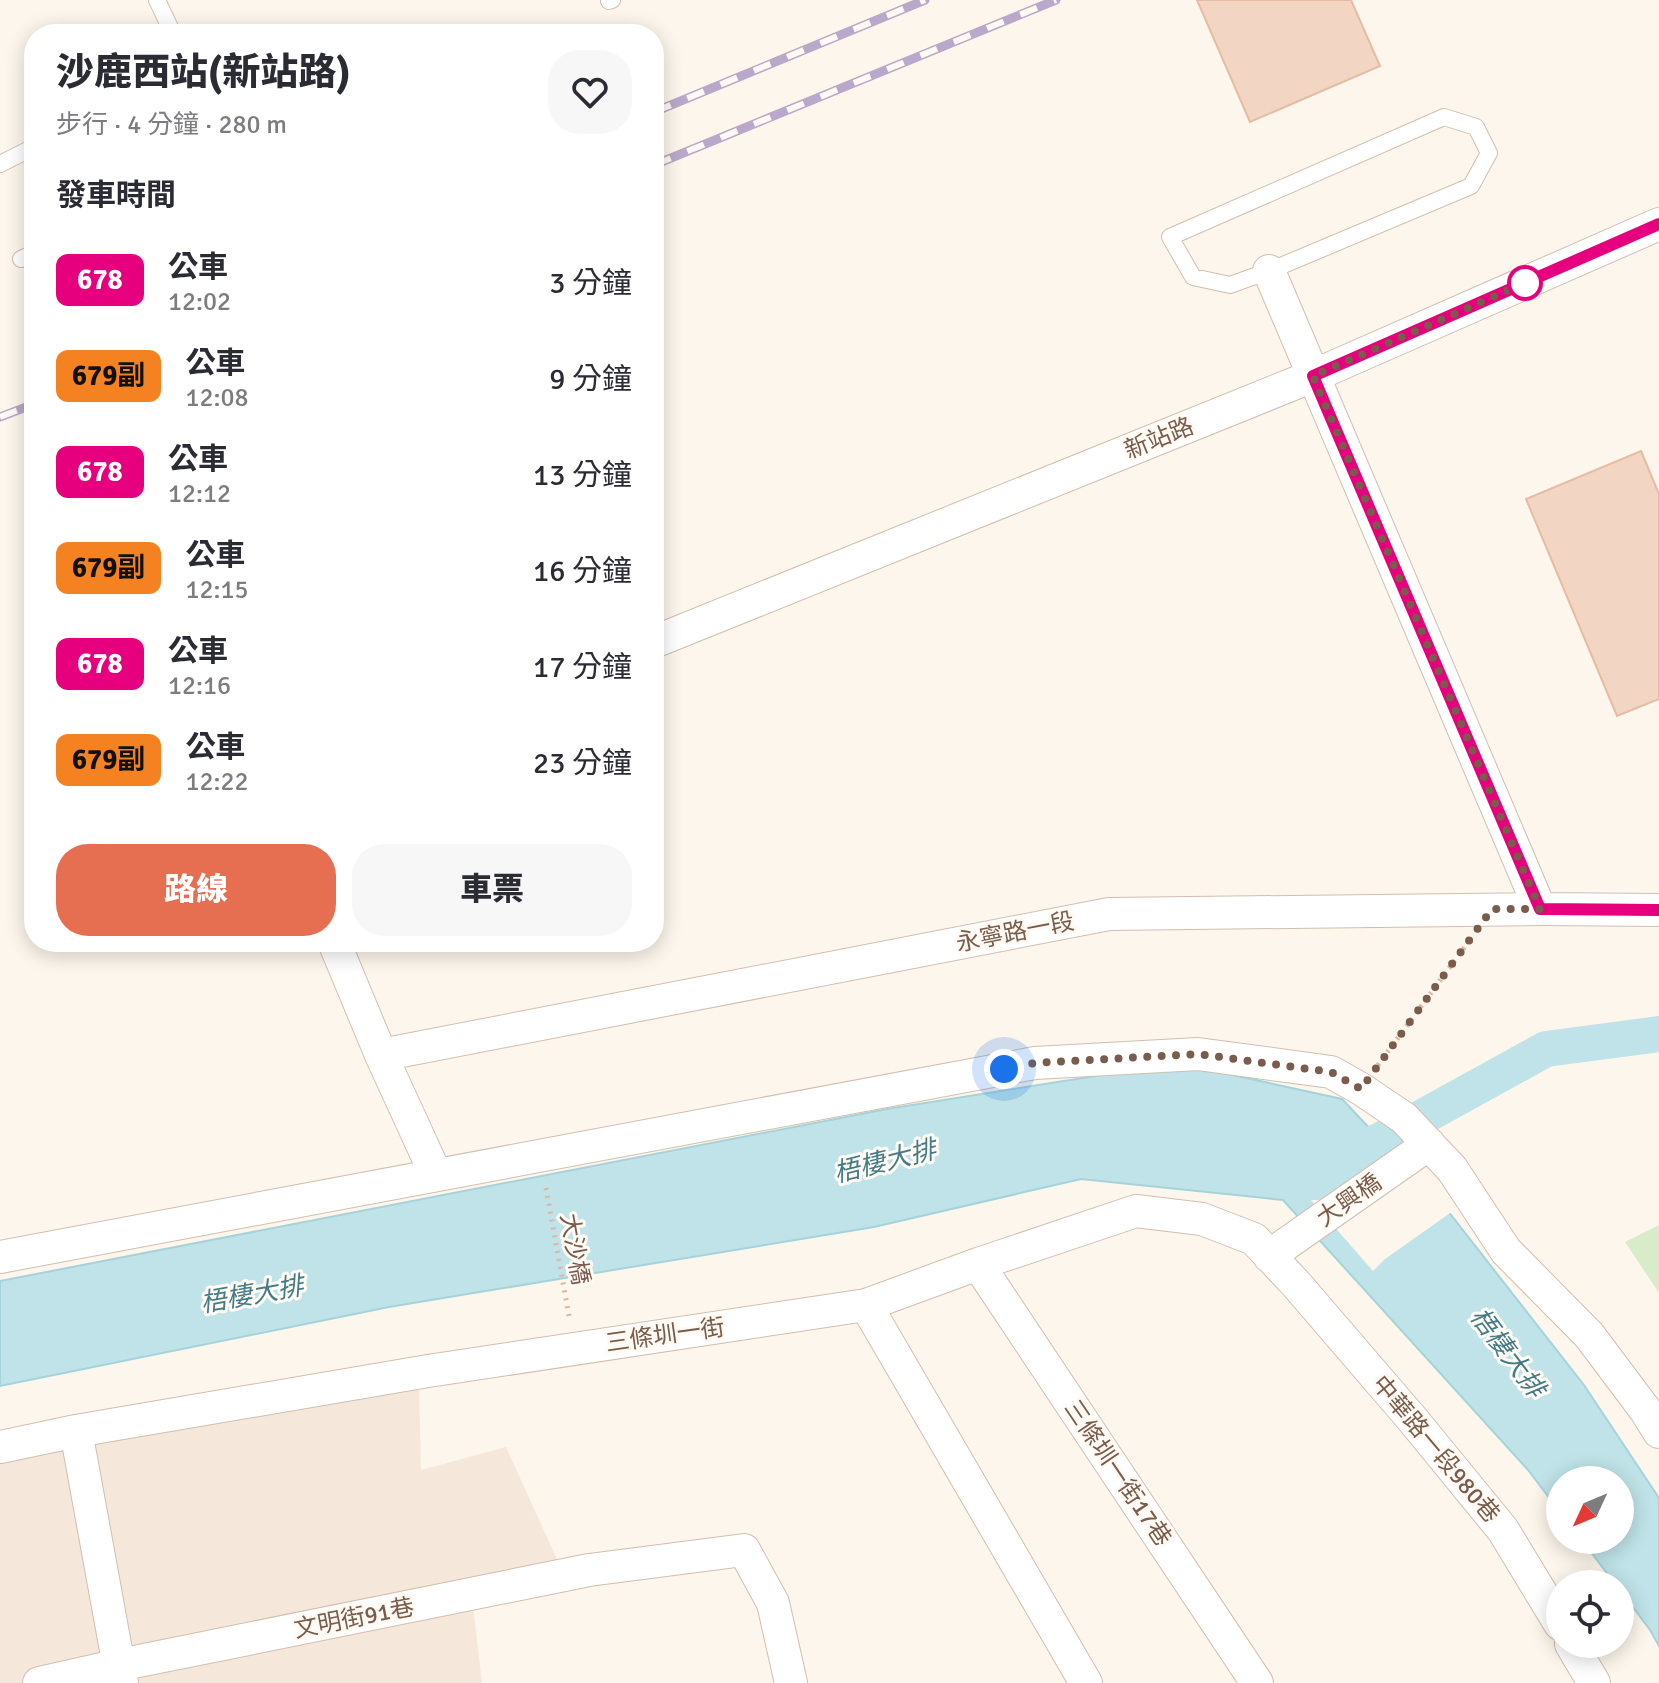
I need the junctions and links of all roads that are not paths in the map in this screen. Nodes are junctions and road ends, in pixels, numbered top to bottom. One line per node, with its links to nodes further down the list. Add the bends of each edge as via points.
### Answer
1 (157, 0): 2 (lane)
2 (168, 24)
3 (24, 152): 4 (lane)
4 (0, 164)
5 (1659, 224): 7 (street, 新站路)
6 (1269, 271): 6 (lane, via 1471,186 1489,153 1476,127 1444,117 1170,237 1193,277 1230,285); 7 (street)
7 (1313, 376): 8 (street, 新站路); 9 (street)
8 (664, 638)
9 (1540, 909): 10 (street, 永寧路一段); 12 (street, 永寧路一段, via 1109,914)
10 (1659, 910)
11 (338, 952): 12 (street)
12 (381, 1055): 14 (street)
13 (1429, 1144): 14 (street, via 1404,1118 1331,1072 1198,1054 1035,1063); 15 (street, 大興橋); 21 (street, via 1452,1169 1506,1251 1589,1335)
14 (436, 1175): 16 (street)
15 (1269, 1256): 17 (street, 三條圳一街, via 1254,1239 1202,1219 1136,1211); 18 (street, 三條圳一街)
16 (0, 1257)
17 (978, 1264): 19 (street, 三條圳一街); 29 (street, 三條圳一街17巷)
18 (1297, 1285): 23 (street, 中華路一段980巷, via 1503,1530)
19 (866, 1305): 20 (street, 三條圳一街); 28 (street)
20 (76, 1431): 22 (street, 三條圳一街); 25 (street)
21 (1659, 1432)
22 (0, 1447)
23 (1546, 1601)
24 (1579, 1658): 30 (street)
25 (120, 1674): 26 (street, 文明街91巷); 27 (street, 文明街91巷, via 589,1570 744,1550 773,1603)
26 (39, 1683)
27 (791, 1683)
28 (1086, 1683)
29 (1257, 1683)
30 (1594, 1683)

